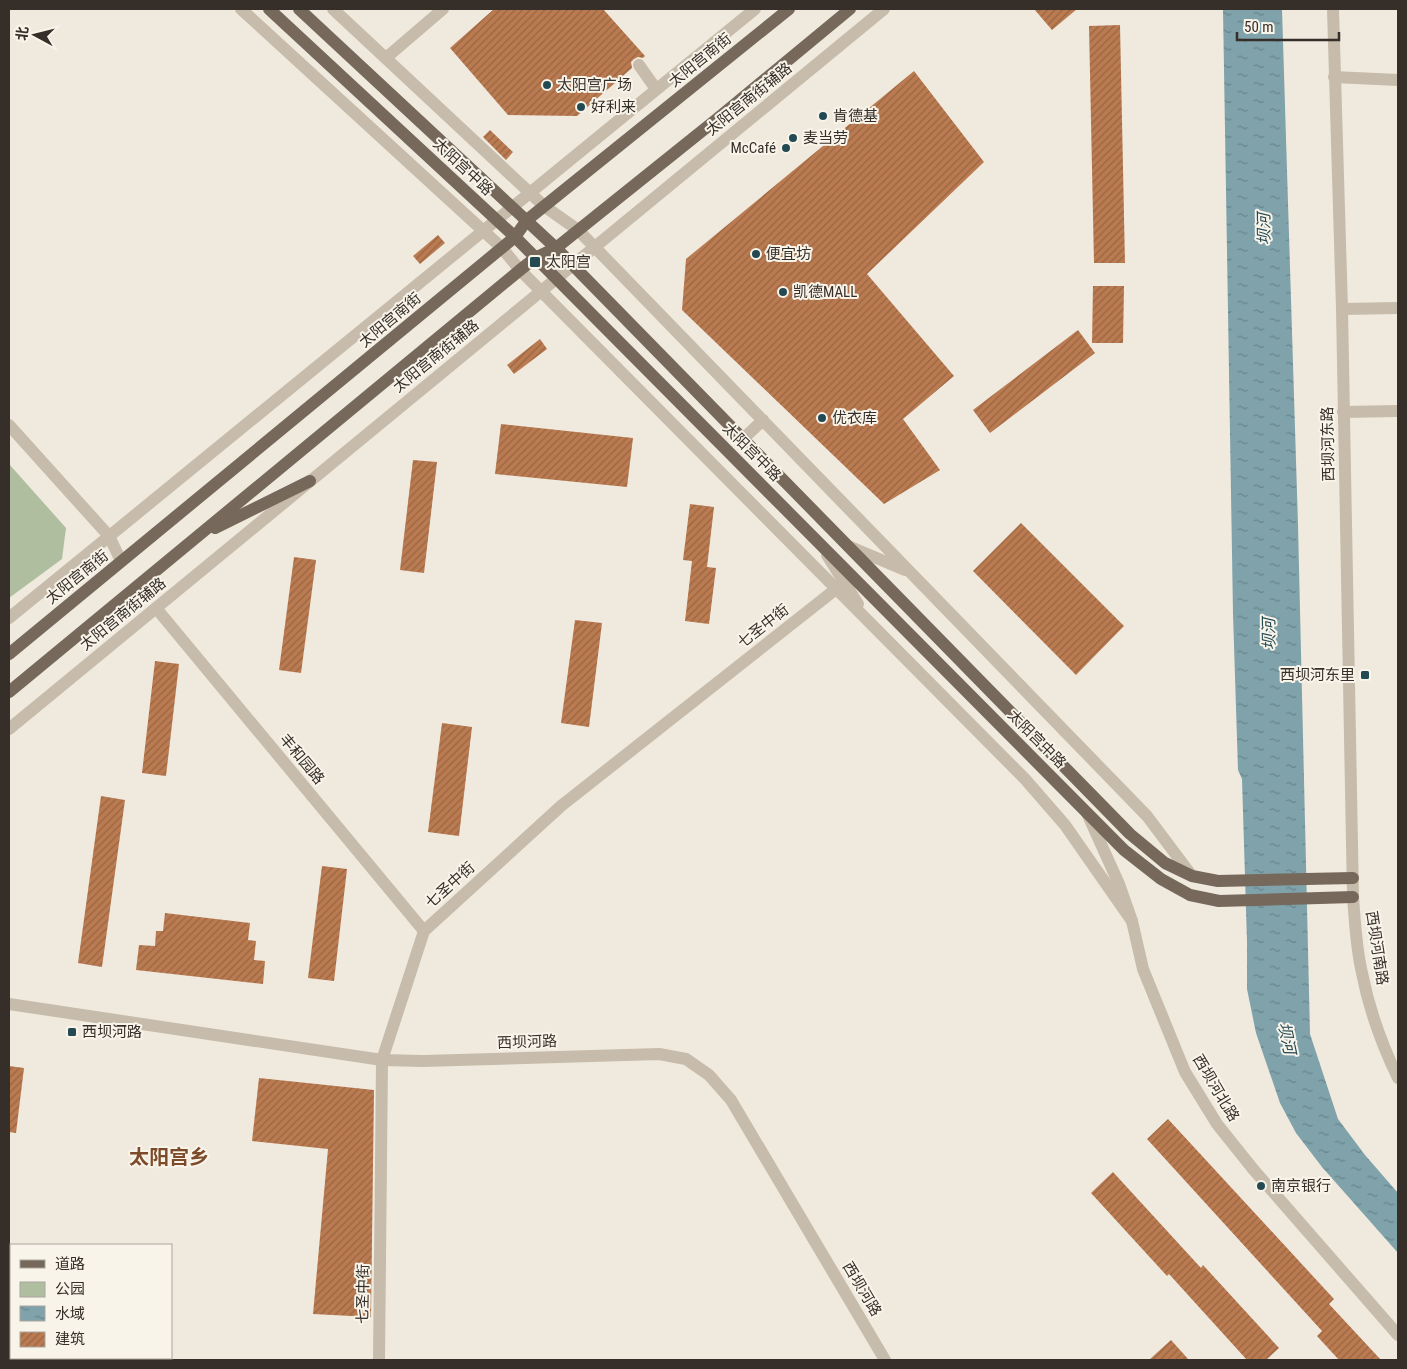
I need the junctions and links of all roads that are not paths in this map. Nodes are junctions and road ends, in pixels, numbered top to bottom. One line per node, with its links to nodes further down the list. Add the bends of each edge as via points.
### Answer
1 (241, 9): 12 (street)
2 (249, 9): 12 (street)
3 (268, 9): 21 (main road, 太阳宫中路)
4 (300, 9): 19 (main road, 太阳宫中路)
5 (334, 9): 13 (street, 太阳宫中路)
6 (443, 9): 13 (street)
7 (755, 9): 17 (street, 太阳宫南街)
8 (789, 9): 20 (main road, 太阳宫南街)
9 (850, 9): 23 (main road)
10 (884, 9): 26 (street, 太阳宫南街辅路)
11 (1333, 9): 15 (street, 西坝河东路)
12 (261, 27): 24 (street)
13 (386, 57): 18 (street, 太阳宫中路)
14 (639, 65): 17 (street)
15 (1334, 77): 16 (street); 35 (street, 西坝河东路)
16 (1398, 80)
17 (656, 89): 18 (street, 太阳宫南街)
18 (530, 192): 19 (street, 太阳宫南街); 20 (street, 太阳宫中路)
19 (513, 206): 21 (street, 太阳宫南街); 22 (main road, 太阳宫中路)
20 (544, 206): 22 (main road, 太阳宫南街); 23 (street, 太阳宫中路)
21 (496, 220): 24 (street, 太阳宫南街); 25 (main road, 太阳宫中路)
22 (527, 220): 25 (main road, 太阳宫南街); 28 (main road, 太阳宫中路)
23 (578, 230): 26 (street, 太阳宫中路); 28 (main road)
24 (483, 231): 27 (street); 42 (street, 太阳宫南街)
25 (515, 237): 27 (main road, 太阳宫南街); 29 (main road, 太阳宫中路)
26 (595, 247): 30 (street, 太阳宫南街辅路); 38 (street, 太阳宫中路)
27 (502, 248): 31 (street); 46 (main road, 太阳宫南街)
28 (556, 248): 29 (main road); 30 (main road, 太阳宫中路)
29 (535, 258): 31 (main road); 32 (main road, 太阳宫中路)
30 (573, 265): 32 (street, 太阳宫南街辅路); 40 (main road, 太阳宫中路)
31 (520, 270): 33 (street); 43 (main road)
32 (556, 278): 33 (street, 太阳宫南街辅路); 44 (main road, 太阳宫中路)
33 (541, 291): 41 (street, 太阳宫南街辅路); 48 (street)
34 (1398, 308): 35 (street)
35 (1342, 309): 37 (street, 西坝河东路)
36 (1398, 411): 37 (street)
37 (1343, 412): 57 (street, 西坝河东路)
38 (763, 420): 40 (street); 47 (street, 太阳宫中路)
39 (9, 425): 42 (street)
40 (743, 439): 45 (main road, 太阳宫中路)
41 (310, 481): 43 (main road); 49 (street, 太阳宫南街辅路)
42 (110, 536): 46 (street); 50 (street, 太阳宫南街)
43 (195, 538): 53 (main road)
44 (821, 544): 51 (street); 55 (main road, 太阳宫中路)
45 (848, 546): 47 (street); 56 (main road, 太阳宫中路, via 1130,834 1165,863)
46 (121, 561): 52 (main road, 太阳宫南街)
47 (910, 572): 56 (street, 太阳宫中路, via 1147,816)
48 (836, 589): 51 (street); 60 (street, 七圣中街, via 561,806)
49 (156, 608): 54 (street, 太阳宫南街辅路); 60 (street, 丰和园路)
50 (9, 618)
51 (870, 623): 59 (street, via 1025,779 1065,825)
52 (9, 654)
53 (9, 692)
54 (9, 729)
55 (1086, 811): 58 (main road, 太阳宫中路, via 1124,850 1162,879 1190,895 1219,901); 59 (street, 西坝河北路)
56 (1192, 876): 57 (main road, 太阳宫中路, via 1218,881)
57 (1353, 878): 58 (street, 西坝河南路)
58 (1354, 896): 63 (street, 西坝河南路, via 1362,973 1370,1004)
59 (1132, 921): 64 (street, 西坝河北路, via 1143,969 1185,1072 1217,1124)
60 (424, 931): 62 (street, 七圣中街)
61 (9, 1004): 62 (street, 西坝河路)
62 (382, 1060): 65 (street, 七圣中街); 66 (street, 西坝河路, via 659,1054 686,1059 709,1075 731,1100)
63 (1396, 1070)
64 (1398, 1335)
65 (379, 1360)
66 (885, 1360)

